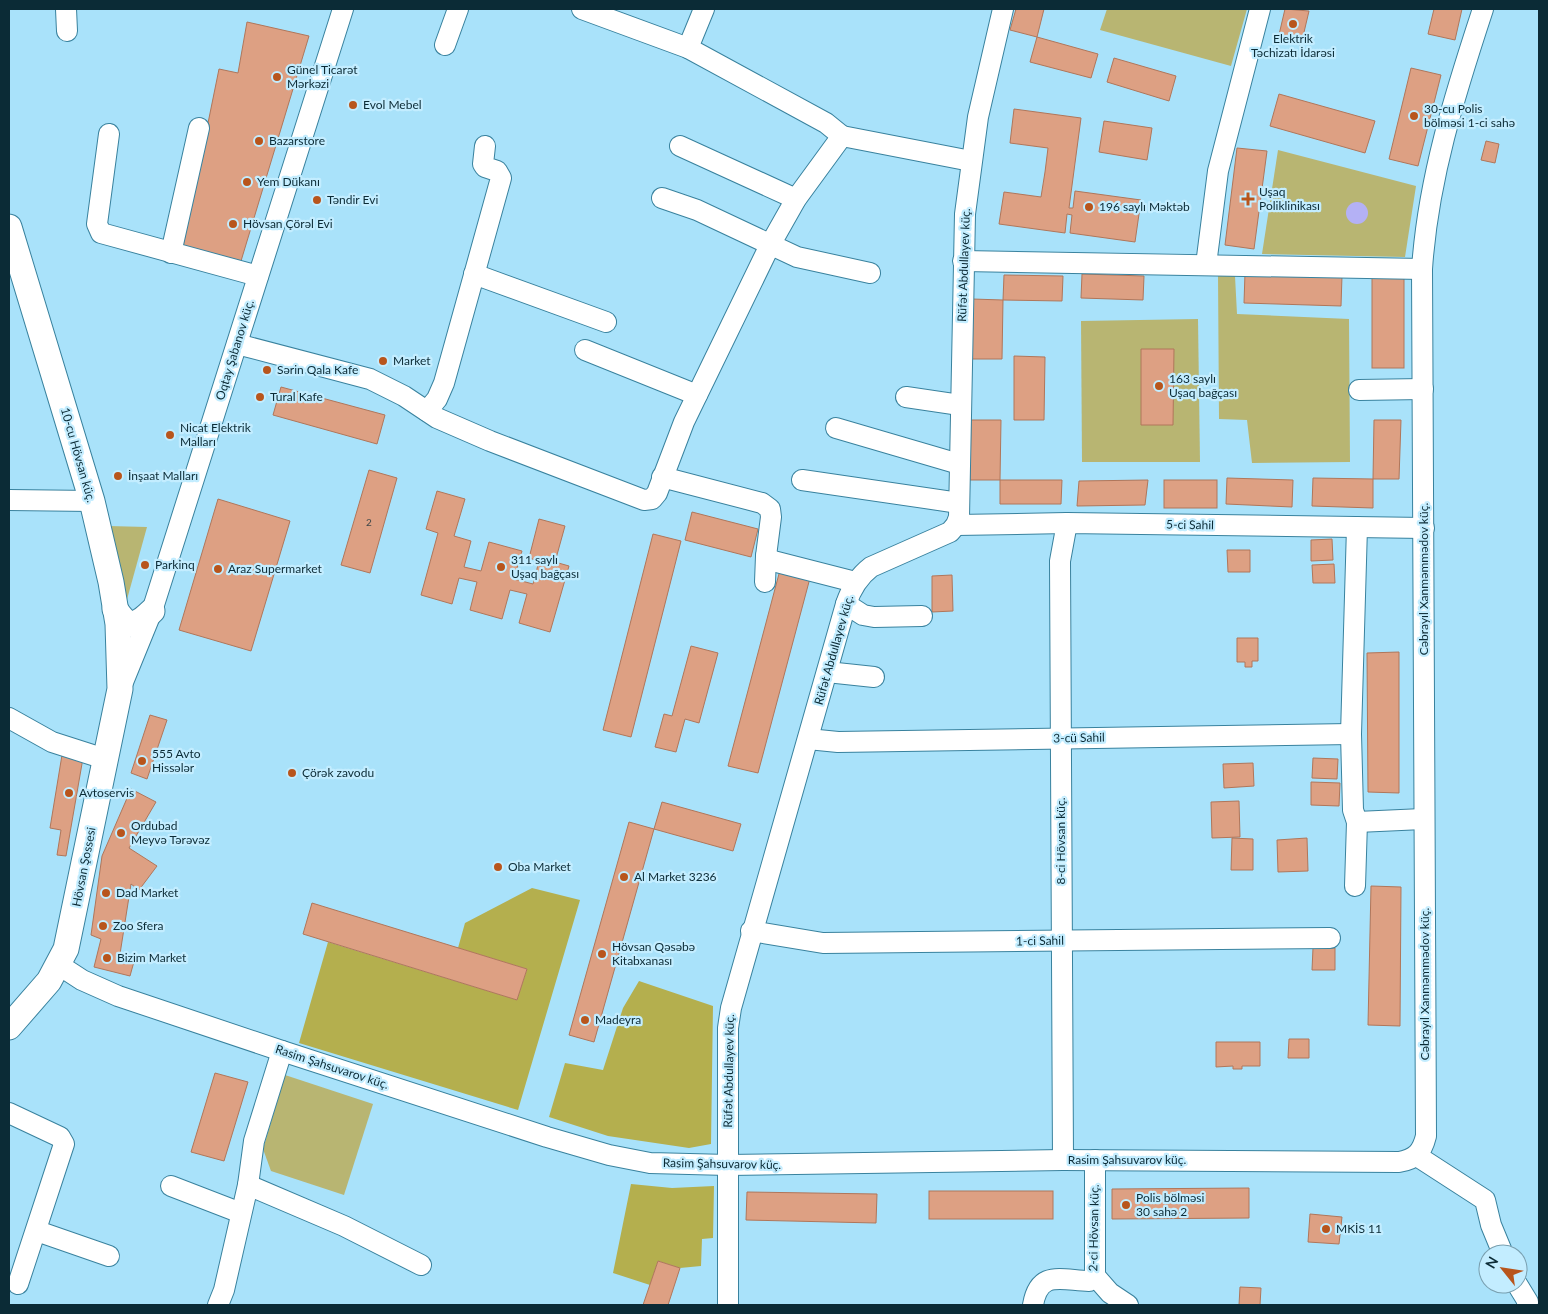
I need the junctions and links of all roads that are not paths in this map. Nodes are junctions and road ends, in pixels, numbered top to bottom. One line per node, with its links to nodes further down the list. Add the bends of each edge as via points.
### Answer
1 (66, 9): 9 (street)
2 (343, 9): 28 (street, Oqtay Şabanov küç.)
3 (458, 9): 10 (street)
4 (582, 9): 11 (street)
5 (704, 9): 11 (street)
6 (1003, 9): 17 (street, Rüfət Abdullayev küç.)
7 (1260, 9): 24 (street, via 1218,171)
8 (1483, 9): 25 (street, Cəbrayıl Xanməmmədov küç., via 1439,155 1428,206)
9 (67, 32)
10 (445, 45)
11 (688, 48): 14 (street, via 826,123)
12 (199, 128): 22 (street)
13 (109, 134): 22 (street, via 97,224 101,232)
14 (842, 136): 17 (street); 19 (street)
15 (485, 146): 27 (street, via 483,164 497,171 501,178)
16 (680, 146): 19 (street)
17 (971, 161): 23 (street, Rüfət Abdullayev küç.)
18 (662, 198): 21 (street, via 697,210)
19 (796, 198): 21 (street)
20 (11, 242): 43 (main road, 10-cu Hövsan küç.)
21 (770, 245): 26 (street, via 798,257); 34 (street)
22 (171, 253): 28 (street)
23 (963, 261): 24 (street); 36 (street, Rüfət Abdullayev küç.)
24 (1206, 265): 25 (street)
25 (1422, 269): 32 (street, Cəbrayıl Xanməmmədov küç.)
26 (870, 273)
27 (474, 274): 29 (street); 37 (street, via 444,383)
28 (258, 276): 30 (street, Oqtay Şabanov küç.)
29 (606, 322)
30 (237, 344): 37 (street, via 370,379); 54 (street, Oqtay Şabanov küç.)
31 (585, 350): 34 (street)
32 (1423, 389): 33 (street); 48 (street, Cəbrayıl Xanməmmədov küç.)
33 (1359, 390)
34 (697, 395): 40 (street)
35 (906, 397): 36 (street)
36 (960, 405): 39 (street, Rüfət Abdullayev küç.)
37 (427, 411): 40 (street, via 490,442 644,500 652,499 657,493)
38 (836, 428): 39 (street)
39 (959, 464): 44 (street, Rüfət Abdullayev küç.)
40 (662, 477): 49 (street, via 762,503 770,509)
41 (802, 480): 44 (street)
42 (9, 500): 43 (street)
43 (92, 501): 53 (main road, 10-cu Hövsan küç.)
44 (959, 502): 46 (street, Rüfət Abdullayev küç.)
45 (1067, 523): 46 (street, 5-ci Sahil); 47 (street, 5-ci Sahil); 61 (street, 8-ci Hövsan küç., via 1060,561)
46 (956, 525): 51 (street, Rüfət Abdullayev küç., via 940,537 870,567)
47 (1357, 527): 48 (street, 5-ci Sahil); 60 (street)
48 (1424, 528): 64 (street, Cəbrayıl Xanməmmədov küç.)
49 (766, 556): 50 (street); 51 (street, via 773,561)
50 (765, 582)
51 (855, 582): 52 (street, Rüfət Abdullayev küç.)
52 (846, 604): 55 (street, via 869,616); 56 (street, Rüfət Abdullayev küç.)
53 (116, 609): 54 (main road, via 130,624 137,624); 58 (main road, 10-cu Hövsan küç.)
54 (152, 611): 58 (street, Oqtay Şabanov küç.)
55 (922, 616)
56 (827, 672): 57 (street); 62 (street, Rüfət Abdullayev küç.)
57 (874, 677)
58 (120, 688): 63 (main road, Hövsan Şossesi)
59 (9, 718): 63 (street, via 52,742)
60 (1351, 734): 61 (street, 3-cü Sahil); 65 (street, via 1353,810)
61 (1061, 738): 62 (street, 3-cü Sahil, via 838,742); 69 (street, 8-ci Hövsan küç.)
62 (808, 739): 67 (street, Rüfət Abdullayev küç.)
63 (105, 759): 70 (main road, Hövsan Şossesi, via 71,933)
64 (1423, 820): 65 (street); 74 (street, Cəbrayıl Xanməmmədov küç., via 1426,1136)
65 (1357, 822): 66 (street)
66 (1355, 886)
67 (751, 931): 69 (street, 1-ci Sahil, via 824,943); 77 (street, Rüfət Abdullayev küç., via 728,1028)
68 (1330, 938): 69 (street, 1-ci Sahil)
69 (1061, 941): 75 (street, 8-ci Hövsan küç.)
70 (59, 965): 71 (main road, Hövsan Şossesi, via 49,982); 72 (street, Rasim Şahsuvarov küç., via 82,980 118,996)
71 (10, 1025)
72 (282, 1051): 77 (street, Rasim Şahsuvarov küç., via 609,1155 650,1162); 78 (street, via 254,1141)
73 (9, 1112): 81 (street, via 60,1137 64,1144)
74 (1418, 1156): 76 (street, Rasim Şahsuvarov küç., via 1399,1162); 82 (street, via 1485,1200)
75 (1063, 1160): 76 (street, Rasim Şahsuvarov küç.); 77 (street, Rasim Şahsuvarov küç.)
76 (1095, 1160): 85 (street, 2-ci Hövsan küç.)
77 (728, 1165): 89 (street, Rüfət Abdullayev küç.)
78 (248, 1185): 80 (street); 84 (street, via 344,1226)
79 (171, 1186): 80 (street)
80 (241, 1213): 88 (street)
81 (37, 1231): 83 (street); 86 (street)
82 (1498, 1244)
83 (109, 1256)
84 (420, 1265)
85 (1095, 1276): 90 (street, 2-ci Hövsan küç., via 1089,1281 1047,1280 1040,1284); 91 (street, via 1110,1294)
86 (18, 1284)
87 (1523, 1294): 92 (street)
88 (218, 1305)
89 (728, 1305)
90 (1033, 1305)
91 (1128, 1305)
92 (1527, 1305)

